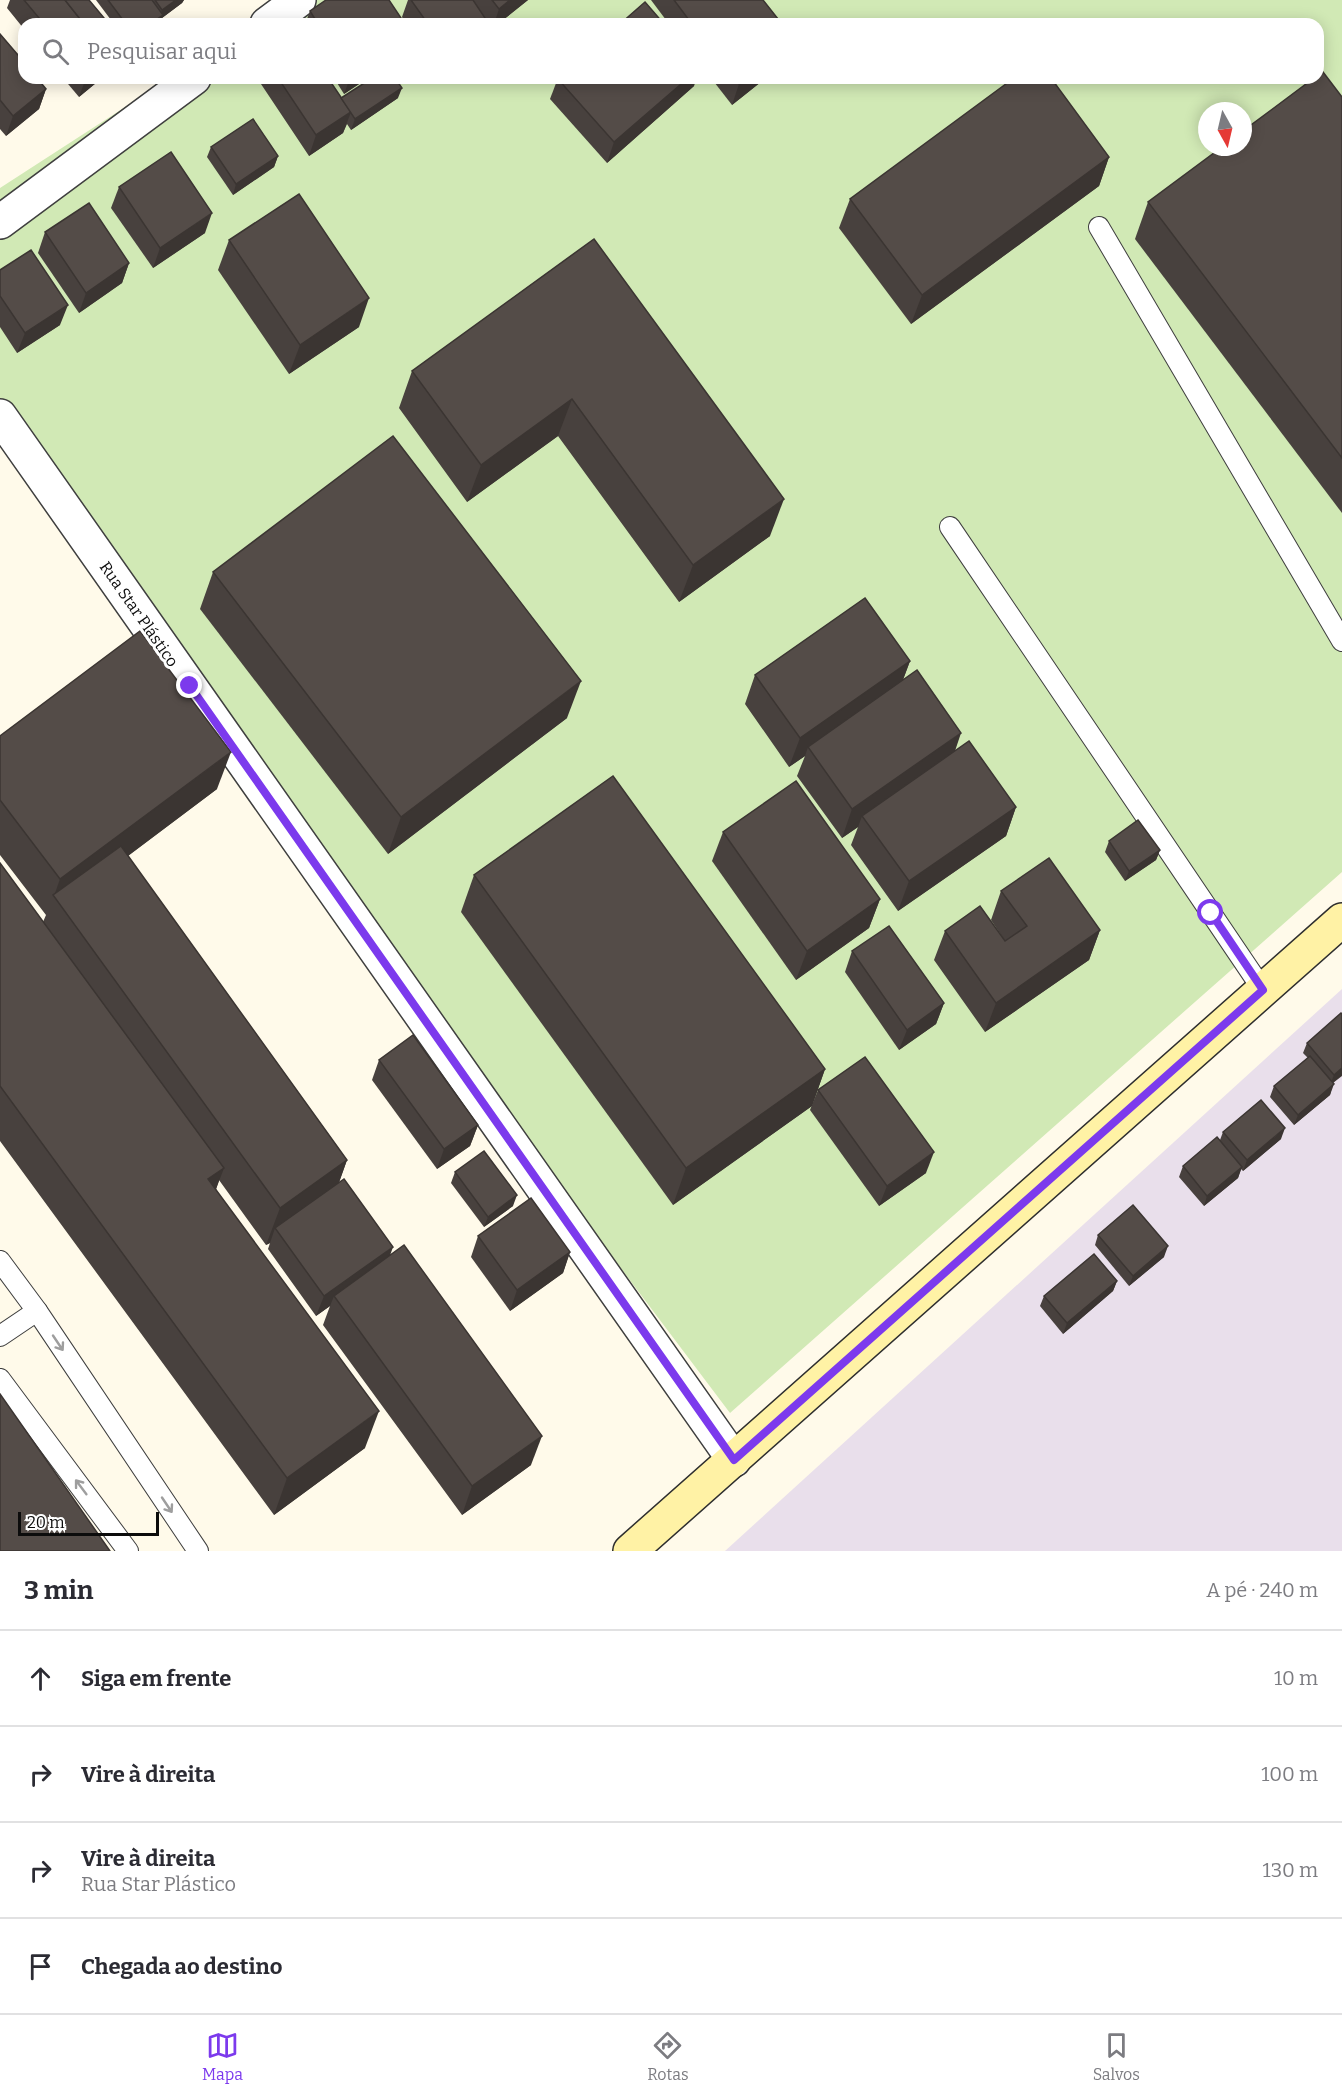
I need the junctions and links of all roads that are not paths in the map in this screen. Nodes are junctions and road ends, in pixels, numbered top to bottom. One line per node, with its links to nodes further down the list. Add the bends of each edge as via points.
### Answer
1 (299, 0): 2 (street)
2 (275, 18)
3 (186, 84): 4 (street)
4 (0, 222)
5 (1099, 227): 8 (lane)
6 (0, 416): 15 (street, Rua Star Plástico)
7 (950, 527): 10 (lane)
8 (1342, 642)
9 (1342, 920): 10 (main road)
10 (1263, 990): 15 (main road)
11 (0, 1261): 12 (lane)
12 (37, 1311): 13 (lane); 17 (lane, one-way to 17)
13 (0, 1336)
14 (0, 1379): 16 (lane, one-way to 14)
15 (734, 1460): 18 (main road)
16 (128, 1551)
17 (198, 1551)
18 (630, 1551)

